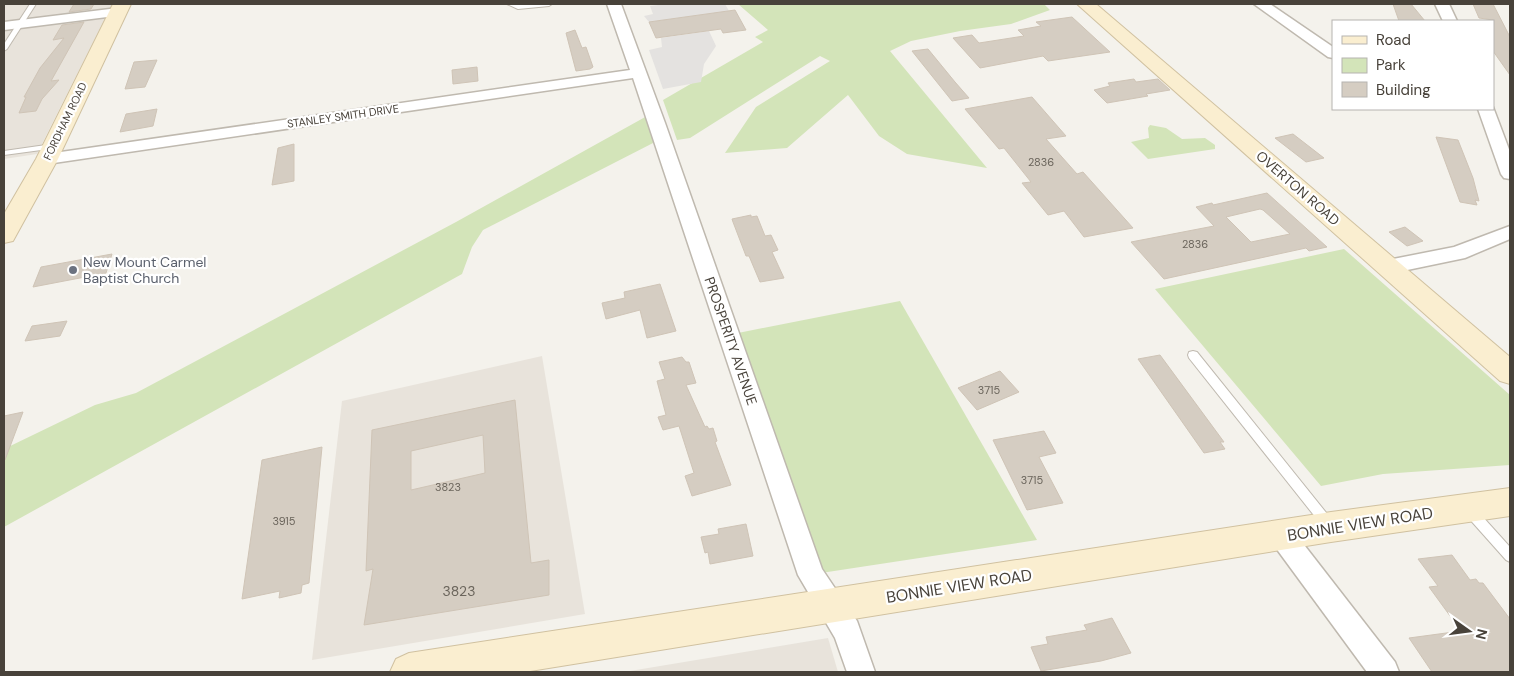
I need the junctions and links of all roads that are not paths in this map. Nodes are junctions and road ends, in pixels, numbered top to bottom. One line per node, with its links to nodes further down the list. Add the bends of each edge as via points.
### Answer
1 (33, 4): 10 (lane)
2 (510, 4): 3 (lane, via 518,7)
3 (549, 4)
4 (614, 4): 14 (street, PROSPERITY AVENUE)
5 (1086, 4): 21 (street, OVERTON ROAD)
6 (1261, 4): 13 (street)
7 (1442, 4): 9 (street)
8 (120, 8): 10 (street); 17 (street, FORDHAM ROAD)
9 (1450, 20)
10 (20, 24): 11 (street); 12 (lane)
11 (4, 26)
12 (4, 49)
13 (1332, 53)
14 (639, 73): 17 (street, STANLEY SMITH DRIVE); 29 (street, PROSPERITY AVENUE, via 811,575)
15 (1486, 110): 18 (street)
16 (4, 153): 17 (lane)
17 (50, 153): 20 (street, FORDHAM ROAD)
18 (1510, 174)
19 (1510, 232): 21 (street, via 1458,253)
20 (4, 235)
21 (1388, 267): 23 (street, OVERTON ROAD)
22 (1193, 355): 26 (lane)
23 (1510, 373)
24 (1510, 502): 25 (street, BONNIE VIEW ROAD)
25 (1466, 508): 26 (street, BONNIE VIEW ROAD); 28 (lane)
26 (1331, 527): 27 (street, BONNIE VIEW ROAD)
27 (1282, 536): 29 (street, BONNIE VIEW ROAD); 33 (street)
28 (1510, 556)
29 (830, 606): 30 (street, BONNIE VIEW ROAD); 32 (street, PROSPERITY AVENUE, via 847,630)
30 (459, 669): 31 (street, BONNIE VIEW ROAD)
31 (409, 672)
32 (861, 672)
33 (1385, 672)

